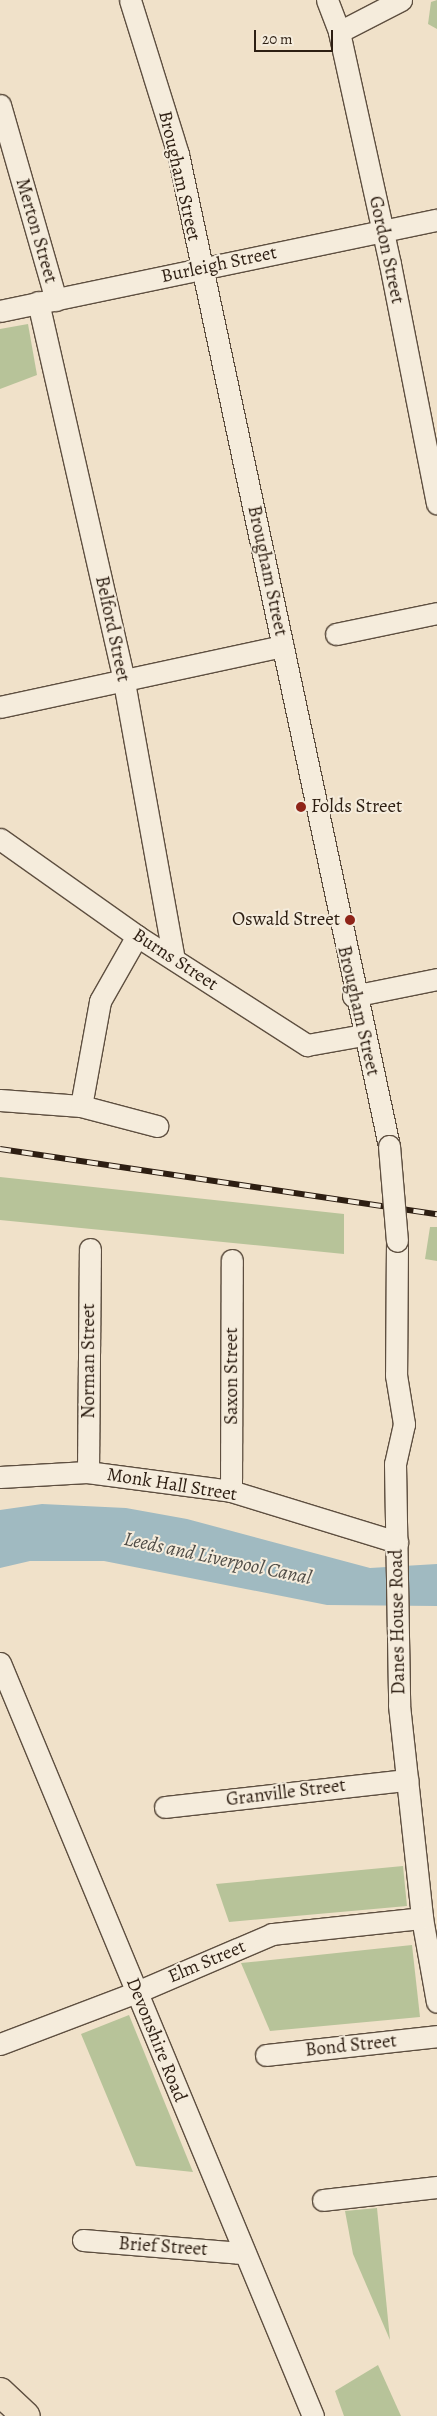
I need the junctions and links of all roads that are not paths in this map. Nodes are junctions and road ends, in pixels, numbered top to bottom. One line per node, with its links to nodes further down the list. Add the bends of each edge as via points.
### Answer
1 (130, 0): 8 (street, Brougham Street, via 178,154)
2 (327, 0): 4 (street, Gordon Street)
3 (401, 0): 4 (street)
4 (339, 32): 7 (street, Gordon Street)
5 (0, 105): 9 (street, Merton Street)
6 (437, 220): 7 (street, Burleigh Street)
7 (382, 233): 8 (street, Burleigh Street); 11 (street, Gordon Street)
8 (200, 269): 9 (street, Burleigh Street); 14 (street, Brougham Street)
9 (47, 301): 10 (street, Burleigh Street); 15 (street, Belford Street)
10 (0, 311)
11 (437, 503)
12 (437, 614): 13 (street)
13 (336, 634)
14 (283, 646): 15 (street); 21 (street, Brougham Street)
15 (124, 682): 16 (street); 19 (street, Belford Street)
16 (0, 707)
17 (0, 839): 18 (street, Burns Street)
18 (137, 936): 19 (street, Burns Street); 24 (street, via 100,1001)
19 (174, 960): 22 (street, Burns Street, via 307,1045)
20 (437, 979): 21 (street)
21 (354, 996): 22 (street, Brougham Street)
22 (363, 1034): 26 (street, Brougham Street, bridge, via 389,1146)
23 (0, 1100): 24 (street)
24 (81, 1106): 25 (street)
25 (157, 1126)
26 (397, 1241): 32 (street, Danes House Road, via 396,1375 404,1424 395,1464)
27 (90, 1249): 29 (street, Norman Street)
28 (232, 1260): 31 (street, Saxon Street)
29 (88, 1472): 30 (street, Monk Hall Street); 31 (street, Monk Hall Street)
30 (0, 1477)
31 (232, 1492): 32 (street, Monk Hall Street)
32 (397, 1548): 34 (street, Danes House Road, via 399,1704)
33 (0, 1663): 37 (street, Devonshire Road)
34 (407, 1780): 35 (street, Granville Street); 36 (street, Danes House Road)
35 (165, 1807)
36 (422, 1918): 37 (street, Elm Street, via 272,1934); 38 (street, Danes House Road)
37 (137, 1992): 40 (street, Elm Street); 45 (street, Devonshire Road)
38 (437, 2002)
39 (437, 2036): 41 (street, Bond Street)
40 (0, 2044)
41 (266, 2055)
42 (437, 2187): 43 (street)
43 (323, 2200)
44 (83, 2240): 45 (street, Brief Street)
45 (242, 2253): 48 (street, Devonshire Road)
46 (0, 2392): 47 (main road)
47 (26, 2416)
48 (313, 2416)

